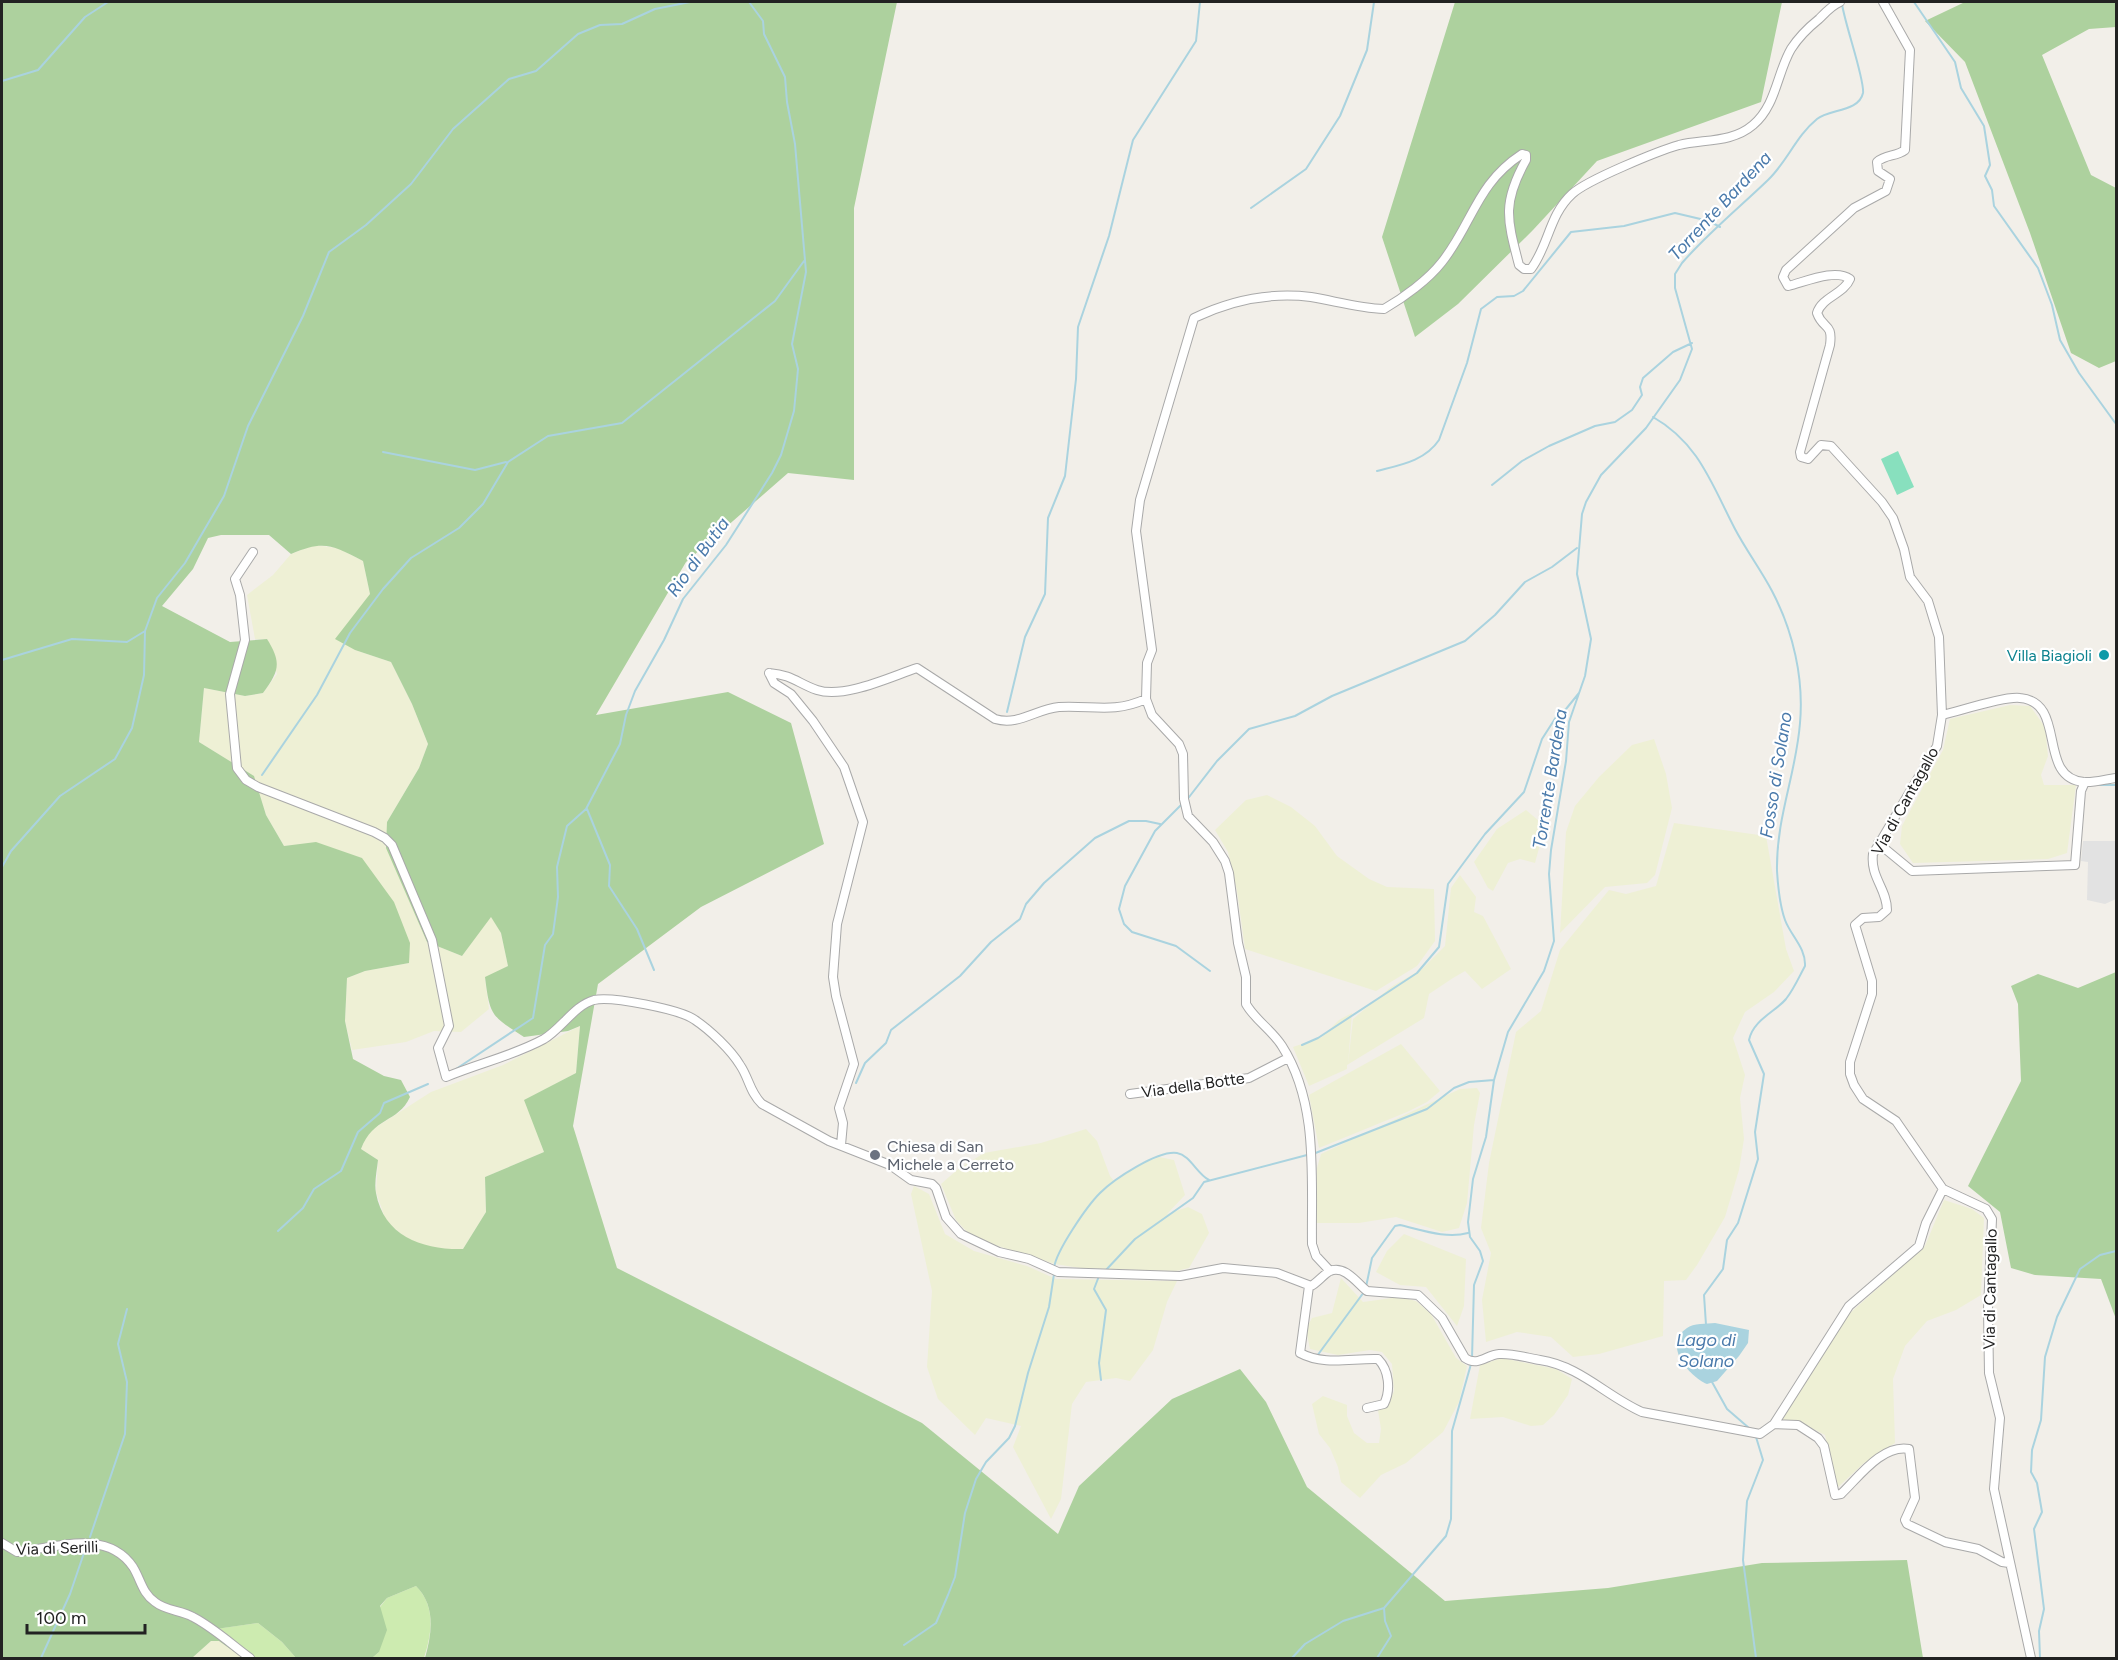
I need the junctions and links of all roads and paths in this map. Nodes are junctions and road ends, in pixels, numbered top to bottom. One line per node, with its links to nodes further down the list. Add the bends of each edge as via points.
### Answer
1 (1838, 2): 4 (street, via 1792,48 1778,86 1761,118 1750,128 1733,137 1679,146 1598,177 1573,192 1555,212 1532,269 1519,265 1508,214 1510,195 1526,160 1522,154 1484,188 1441,264 1384,309 1311,297 1262,296 1213,308 1194,318 1140,500 1136,531 1152,650 1147,663)
2 (1883, 2): 5 (street, Via di Cantagallo, via 1910,50 1905,150 1877,162 1878,171 1890,179 1886,191 1854,208 1783,277 1788,286 1829,276 1844,275 1850,279 1847,287 1819,307 1816,314 1832,331 1801,457 1808,459 1821,445 1830,446 1893,518 1910,577 1928,601 1938,626)
3 (253, 552): 11 (street, via 235,579 245,639 230,694 237,768 258,787 386,837 392,845 432,940 449,1026 438,1048 446,1077 545,1038 591,1001 667,1007 695,1020 728,1051 740,1064 753,1096 762,1104)
4 (1146, 699): 9 (street, via 1152,715 1179,744 1183,754 1188,816 1225,861 1246,977 1246,1004); 11 (street, via 1117,708 1058,707 1007,723 917,668 847,691 831,692 817,690 787,674 769,673 774,683 790,694 813,721 844,767 863,822 837,924 833,977 854,1064 839,1108)
5 (1942, 715): 7 (street, via 2018,697 2032,701 2044,712 2051,729 2059,768 2072,779); 8 (street, Via di Cantagallo, via 1941,733 1932,756)
6 (2116, 778): 7 (street)
7 (2085, 782): 8 (street, via 2075,866 1911,871)
8 (1878, 843): 12 (street, Via di Cantagallo, via 1873,854 1873,873 1887,910 1879,917 1863,918 1855,926 1872,981 1872,994 1850,1062 1850,1074 1863,1099 1896,1121)
9 (1288, 1058): 10 (street, Via della Botte, via 1249,1078); 13 (street, via 1310,1124 1312,1244 1316,1256)
10 (1130, 1094)
11 (842, 1145): 14 (street, via 890,1165 911,1180 932,1184 946,1217 961,1234 1053,1270 1180,1276 1223,1268 1277,1273)
12 (1943, 1189): 16 (street, via 1919,1246 1849,1306); 18 (street, Via di Cantagallo, via 1986,1209 1992,1219 1989,1372 2000,1426 1994,1489)
13 (1330, 1271): 14 (street); 16 (street, via 1352,1275 1367,1291 1418,1295 1442,1318 1465,1358 1473,1362 1498,1353 1543,1360 1571,1368 1641,1412 1742,1433 1760,1434)
14 (1309, 1286): 15 (street, via 1300,1353 1333,1361 1378,1359 1386,1367 1389,1394 1384,1404)
15 (1367, 1408)
16 (1774, 1424): 18 (street, via 1798,1425 1818,1438 1824,1446 1835,1495 1841,1494 1880,1457 1900,1447 1909,1449 1915,1498 1905,1520 1907,1524 1945,1542 1959,1543)
17 (2, 1543): 19 (street, Via di Serilli, via 16,1552 50,1545 103,1545 125,1558 144,1592 155,1602 193,1617)
18 (2009, 1563): 20 (street, Via di Cantagallo)
19 (250, 1659)
20 (2031, 1659)

